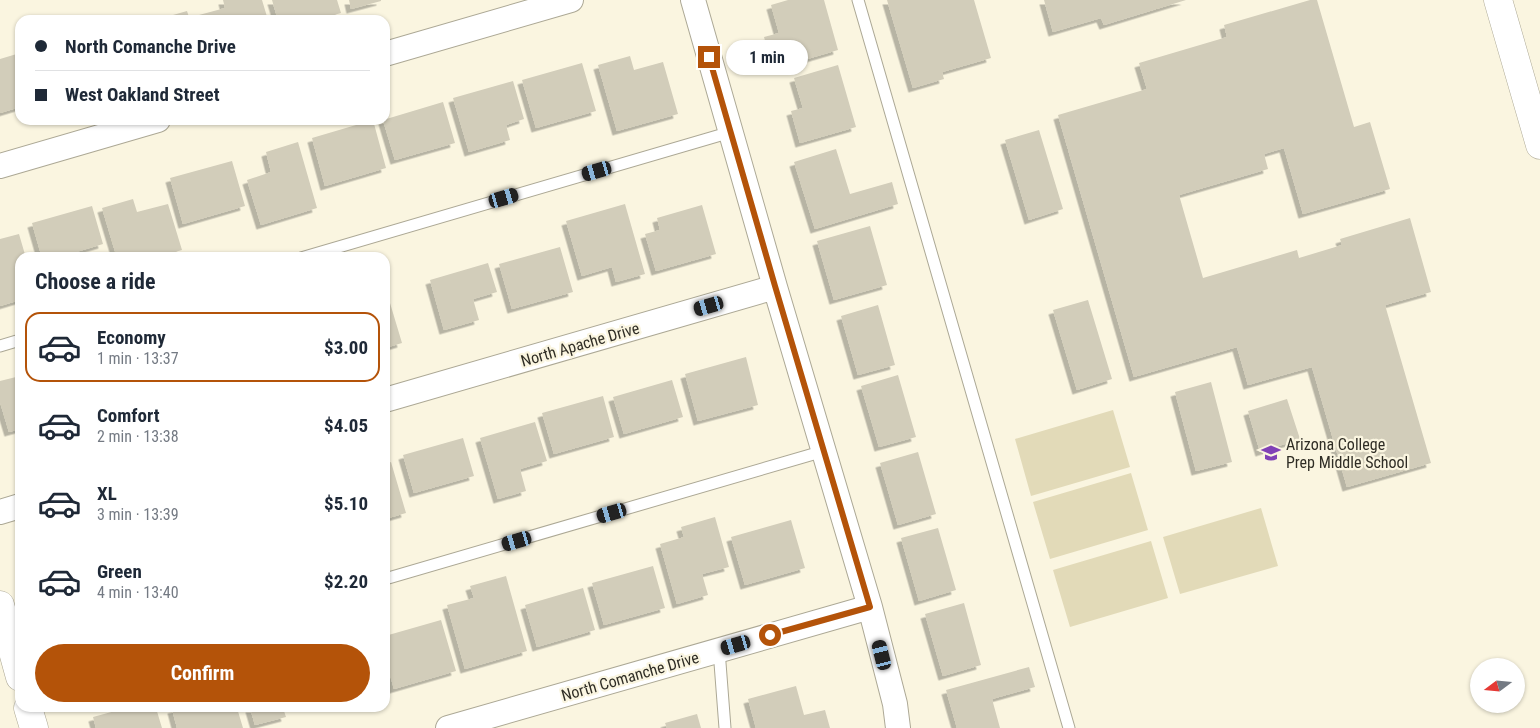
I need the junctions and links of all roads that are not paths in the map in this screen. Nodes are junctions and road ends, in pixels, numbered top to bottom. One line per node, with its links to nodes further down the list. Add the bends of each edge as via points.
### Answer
1 (571, 0): 5 (street)
2 (693, 0): 7 (street)
3 (858, 0): 28 (lane)
4 (1498, 0): 8 (street)
5 (390, 53)
6 (141, 125): 9 (street)
7 (731, 132): 10 (lane); 11 (street)
8 (1540, 145)
9 (0, 166)
10 (321, 252)
11 (775, 286): 14 (street, North Apache Drive); 15 (street)
12 (15, 342): 13 (lane)
13 (0, 346)
14 (390, 399)
15 (824, 451): 18 (lane); 20 (street)
16 (15, 508): 17 (street)
17 (0, 512)
18 (390, 578)
19 (0, 605): 22 (street)
20 (870, 607): 21 (street, North Comanche Drive); 27 (street)
21 (718, 650): 25 (street, North Comanche Drive); 26 (lane)
22 (15, 659)
23 (29, 712): 24 (street)
24 (34, 728)
25 (448, 728)
26 (725, 728)
27 (898, 728)
28 (1069, 728)

